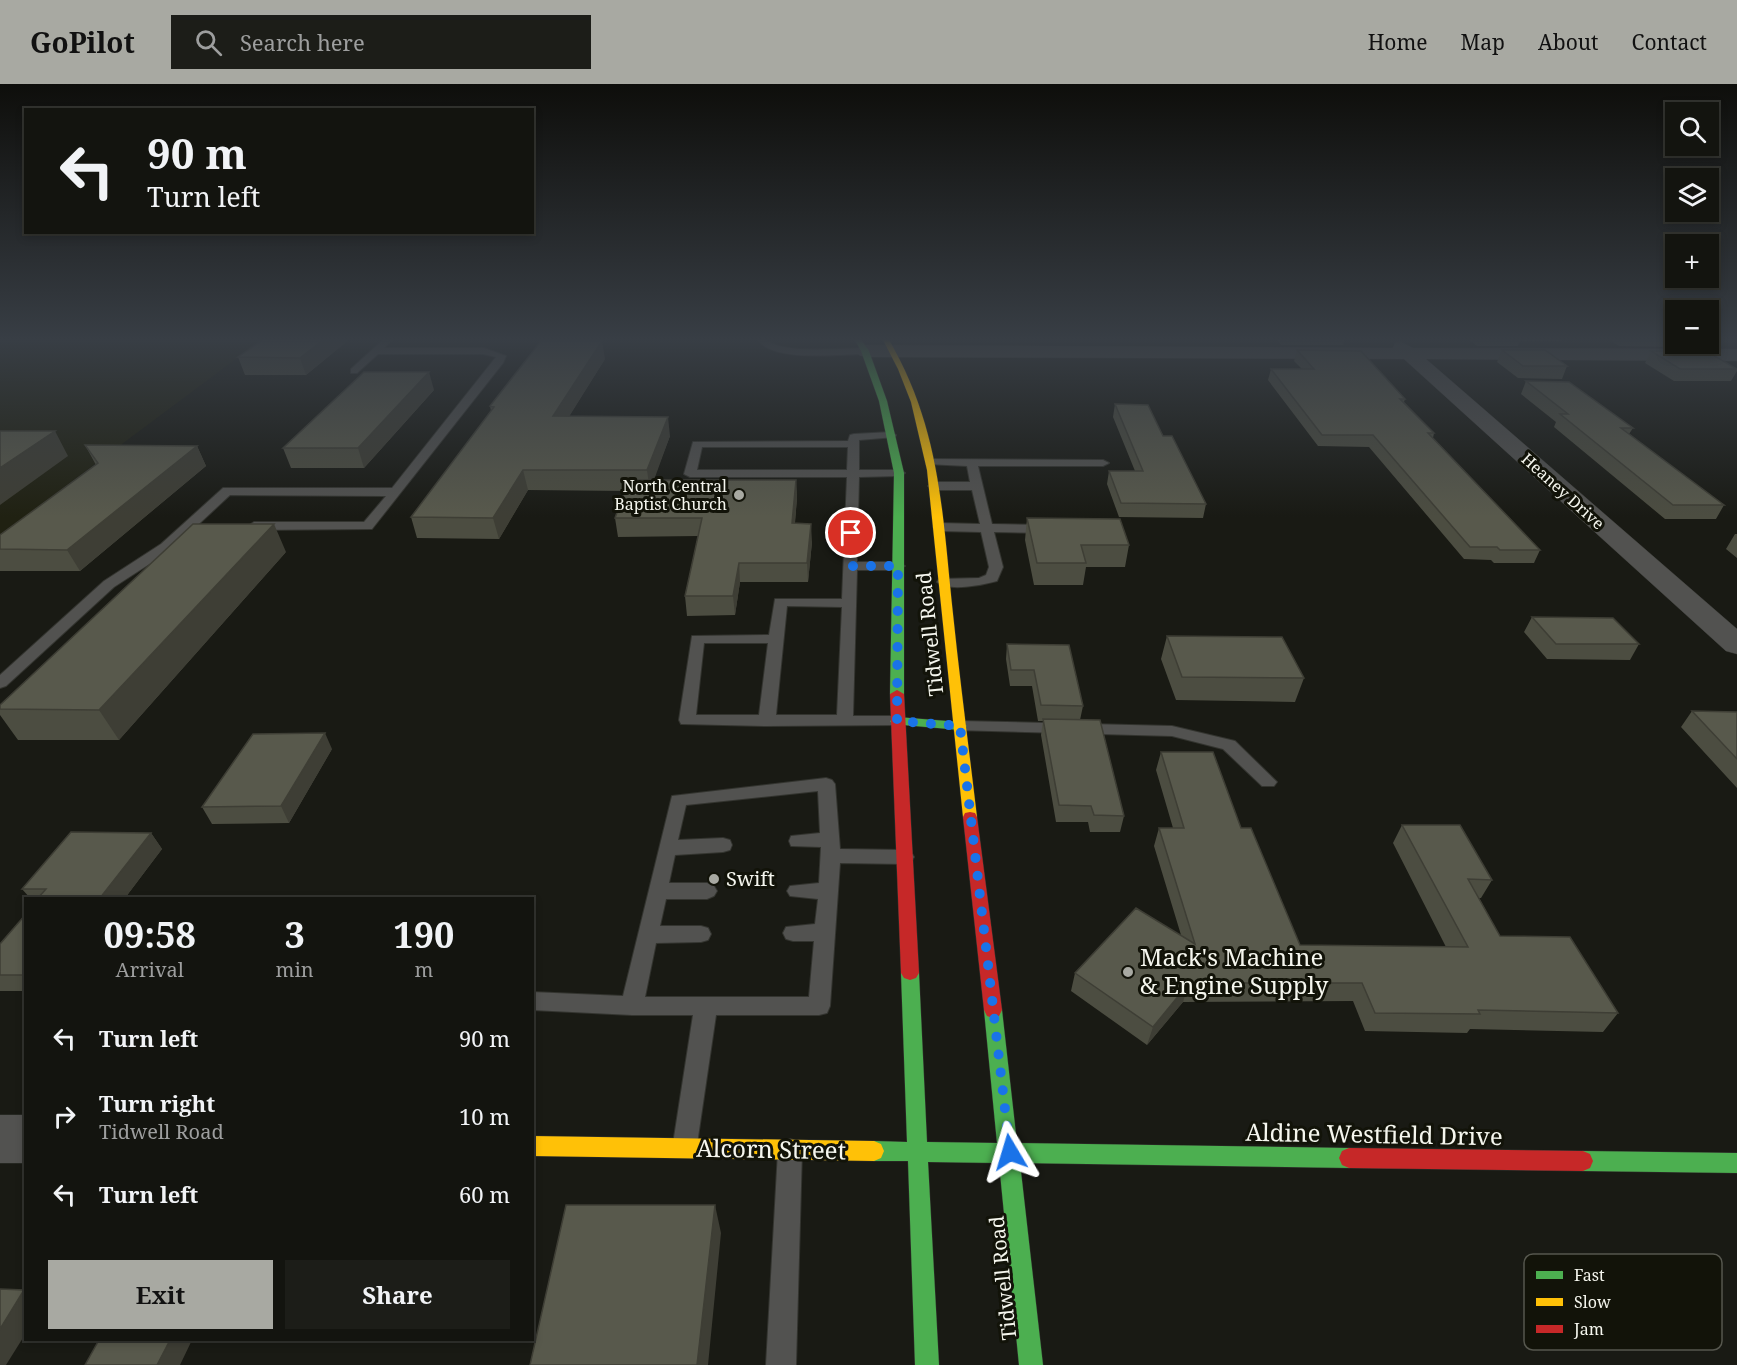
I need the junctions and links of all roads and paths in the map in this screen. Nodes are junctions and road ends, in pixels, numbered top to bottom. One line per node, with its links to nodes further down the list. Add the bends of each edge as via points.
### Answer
1 (471, 398): 12 (lane)
2 (882, 398): 5 (main road, Tidwell Road)
3 (914, 398): 9 (main road, Tidwell Road, via 919,409)
4 (1458, 398): 24 (street, Heaney Drive)
5 (891, 435): 6 (lane, via 854,437); 9 (main road, Tidwell Road)
6 (854, 444): 10 (lane); 10 (lane, via 697,444 690,474)
7 (972, 462): 8 (lane); 9 (lane); 11 (lane)
8 (1103, 463)
9 (921, 473): 10 (lane); 11 (lane); 16 (main road, Tidwell Road); 20 (main road, Tidwell Road)
10 (853, 475): 19 (lane)
11 (977, 486): 17 (lane)
12 (395, 492): 13 (lane, via 227,491); 15 (lane, via 368,526)
13 (190, 525): 14 (lane); 25 (lane, via 166,548 109,584)
14 (214, 525)
15 (237, 525)
16 (939, 527): 17 (lane); 21 (main road, Tidwell Road)
17 (987, 527): 18 (lane); 21 (lane, via 996,567 992,578)
18 (1063, 529)
19 (850, 566): 20 (lane); 22 (lane)
20 (898, 566): 28 (main road, Tidwell Road)
21 (944, 582): 29 (main road, Tidwell Road)
22 (849, 603): 23 (lane, via 780,602); 27 (lane)
23 (776, 639): 26 (lane); 26 (lane, via 696,639 687,720)
24 (1737, 645)
25 (0, 683)
26 (767, 721): 27 (lane)
27 (845, 721): 28 (lane)
28 (897, 721): 29 (main road); 35 (main road, Tidwell Road)
29 (960, 726): 30 (lane, via 1172,731 1229,745); 53 (main road, Tidwell Road)
30 (1268, 782)
31 (798, 841): 34 (lane)
32 (723, 845): 33 (lane)
33 (667, 848): 34 (lane, via 678,800 826,784); 36 (lane)
34 (831, 848): 35 (lane); 39 (lane)
35 (904, 856): 52 (main road, Tidwell Road)
36 (658, 891): 37 (lane); 43 (lane)
37 (707, 891)
38 (798, 891): 39 (lane)
39 (829, 891): 40 (lane)
40 (825, 932): 41 (lane); 46 (lane, via 819,1006)
41 (793, 933)
42 (701, 934): 43 (lane)
43 (648, 935): 45 (lane)
44 (534, 1001): 45 (lane)
45 (632, 1006): 46 (lane)
46 (706, 1006): 50 (lane)
47 (0, 1139): 48 (street)
48 (24, 1139)
49 (534, 1146): 50 (main road, Alcorn Street)
50 (685, 1149): 51 (main road, Alcorn Street)
51 (790, 1150): 52 (main road, Alcorn Street); 55 (lane)
52 (919, 1150): 53 (main road, Alcorn Street); 56 (main road, Tidwell Road)
53 (1010, 1152): 54 (main road, Aldine Westfield Drive); 57 (main road, Tidwell Road)
54 (1737, 1163)
55 (781, 1365)
56 (927, 1365)
57 (1031, 1365)

